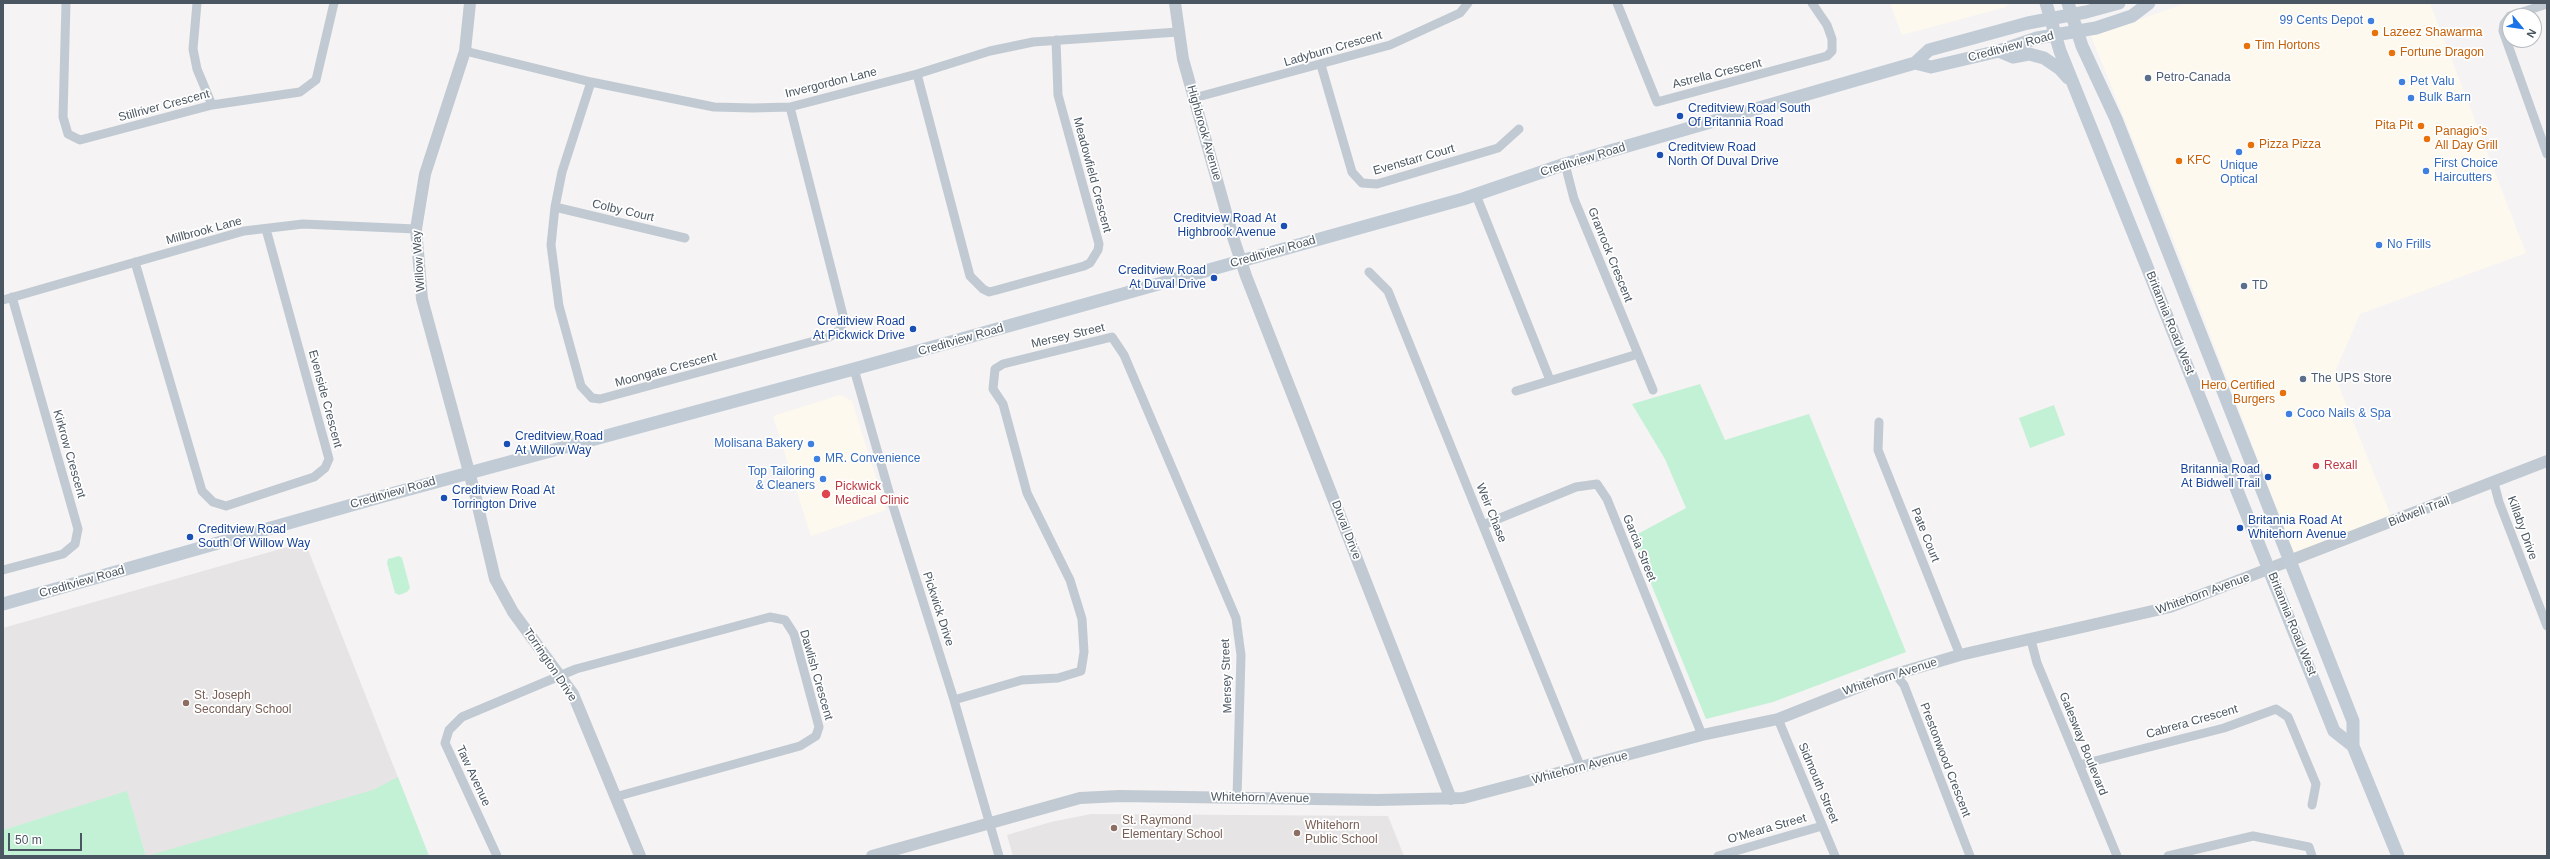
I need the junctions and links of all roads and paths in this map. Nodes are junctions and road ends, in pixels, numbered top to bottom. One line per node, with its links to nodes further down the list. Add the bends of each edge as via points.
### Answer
1 (66, 3): 29 (street, Stillriver Crescent, via 63,117 68,134 80,140 88,140)
2 (197, 3): 29 (street, via 193,49 197,69)
3 (334, 3): 29 (street, Stillriver Crescent, via 319,72 316,80 309,86 300,92)
4 (470, 3): 21 (street, Willow Way)
5 (1174, 3): 16 (street, Highbrook Avenue)
6 (1468, 3): 24 (street, Ladyburn Crescent, via 1460,13 1390,45)
7 (1617, 3): 8 (street, Astrella Crescent, via 1656,102 1827,56 1832,51 1832,39 1827,25)
8 (1812, 3)
9 (2046, 3): 15 (main road, Britannia Road West)
10 (2119, 3): 14 (main road, Creditview Road)
11 (2149, 3): 17 (main road, Creditview Road, via 2132,16)
12 (2547, 4): 13 (street)
13 (2535, 8)
14 (2070, 9): 15 (main road, Creditview Road); 17 (main road, Britannia Road West)
15 (2050, 18): 18 (main road, Britannia Road West); 23 (main road, Creditview Road, via 1929,50)
16 (1178, 32): 19 (street, Invergordon Lane); 28 (street, Highbrook Avenue)
17 (2077, 32): 18 (main road, Creditview Road); 53 (main road, Britannia Road West, via 2116,119)
18 (2055, 35): 22 (main road, Creditview Road, via 2037,38); 27 (main road, Britannia Road West)
19 (1056, 40): 25 (street, Invergordon Lane, via 990,51); 25 (street, Meadowfield Crescent, via 1058,95 1099,244 1098,250 1084,266 989,292 970,276)
20 (2509, 48): 32 (street)
21 (465, 51): 26 (street, Invergordon Lane); 37 (street, Willow Way, via 425,174)
22 (1999, 51): 23 (main road, Creditview Road, via 1930,67); 27 (main road, via 2013,57 2029,54 2044,58 2060,69)
23 (1915, 63): 33 (main road, Creditview Road)
24 (1321, 65): 28 (street, Ladyburn Crescent); 31 (street, Evenstarr Court, via 1352,172 1362,183 1377,184 1498,148)
25 (917, 74): 30 (street, Invergordon Lane)
26 (591, 82): 30 (street, Invergordon Lane, via 714,106); 35 (street, Moongate Crescent, via 562,172)
27 (2073, 83): 54 (main road, Britannia Road West)
28 (1194, 98): 39 (street, Highbrook Avenue)
29 (212, 105)
30 (790, 107): 35 (street, Moongate Crescent, via 844,319 840,330 829,337 612,398 592,398 581,386 555,288 551,244)
31 (1519, 129)
32 (2547, 154)
33 (1566, 164): 34 (main road, Creditview Road); 43 (street, Granrock Crescent, via 1574,199)
34 (1476, 195): 39 (main road, Creditview Road); 45 (street)
35 (555, 207): 38 (street, Colby Court)
36 (266, 229): 37 (street, Millbrook Lane, via 303,224); 40 (street, Millbrook Lane, via 244,231); 40 (street, Evenside Crescent, via 329,459 325,468 314,478 226,506 213,502 202,491)
37 (416, 229): 50 (street, Willow Way, via 422,299)
38 (685, 238)
39 (1241, 261): 44 (main road, Creditview Road); 70 (street, Duval Drive)
40 (135, 262): 42 (street, Millbrook Lane)
41 (1369, 272): 52 (street, Weir Chase, via 1388,291)
42 (8, 298): 55 (street, Kirkrow Crescent, via 78,529 75,544 63,554)
43 (1638, 354): 45 (street); 46 (street, Granrock Crescent)
44 (854, 369): 50 (main road, Creditview Road); 62 (street, Pickwick Drive, via 893,506)
45 (1550, 380): 47 (street)
46 (1653, 390)
47 (1516, 391)
48 (1879, 422): 59 (street, Pate Court, via 1878,450)
49 (2547, 461): 51 (street, Bidwell Trail)
50 (469, 472): 56 (main road, Creditview Road); 61 (street, Torrington Drive, via 495,579 513,612)
51 (2494, 483): 53 (street, Bidwell Trail); 57 (street, Killaby Drive)
52 (1483, 525): 64 (street, Garcia Street, via 1576,487 1597,484 1607,499); 67 (street, Weir Chase)
53 (2291, 561): 54 (street, Bidwell Trail); 65 (main road, Britannia Road West, via 2353,721)
54 (2270, 569): 58 (street, Whitehorn Avenue, via 2170,607); 65 (main road, Britannia Road West, via 2334,731)
55 (3, 570)
56 (3, 604)
57 (2547, 626)
58 (2031, 640): 59 (street, Whitehorn Avenue); 66 (street, Galesway Boulevard, via 2037,663)
59 (1960, 655): 60 (street, Whitehorn Avenue)
60 (1895, 674): 63 (street, Whitehorn Avenue); 81 (street, Prestonwood Crescent, via 1904,685)
61 (559, 675): 68 (street, Torrington Drive, via 573,694); 68 (street, Dawlish Crescent, via 770,617 785,620 794,634 819,727 816,736 800,746); 75 (street, Taw Avenue, via 462,717 449,730 445,742)
62 (954, 700): 69 (street, Mersey Street, via 1022,680 1058,678 1081,671 1084,652 1082,619 1074,593 1027,493 1003,404 994,389 995,369 1002,364 1112,337 1124,355 1236,618 1241,655); 72 (street, Pickwick Drive)
63 (1778, 718): 64 (street, Whitehorn Avenue); 73 (street, Sidmouth Street)
64 (1702, 735): 67 (street, Whitehorn Avenue)
65 (2353, 746): 85 (main road, Britannia Road West)
66 (2079, 765): 71 (street, Cabrera Crescent, via 2224,728 2276,709 2288,717 2316,784); 82 (street, Galesway Boulevard)
67 (1581, 768): 70 (street, Whitehorn Avenue)
68 (615, 797): 76 (street, Torrington Drive)
69 (1238, 798): 70 (street, Whitehorn Avenue); 72 (street, Whitehorn Avenue, via 1080,798)
70 (1451, 799)
71 (2312, 805)
72 (990, 822): 77 (street, Whitehorn Avenue); 78 (street, Pickwick Drive)
73 (1822, 826): 79 (street, O'Meara Street); 80 (street, Sidmouth Street)
74 (2183, 854): 83 (street); 84 (street, via 2253,836 2309,847)
75 (497, 856)
76 (640, 856)
77 (872, 856)
78 (999, 856)
79 (1718, 856)
80 (1835, 856)
81 (1970, 856)
82 (2117, 856)
83 (2168, 856)
84 (2312, 856)
85 (2398, 856)

